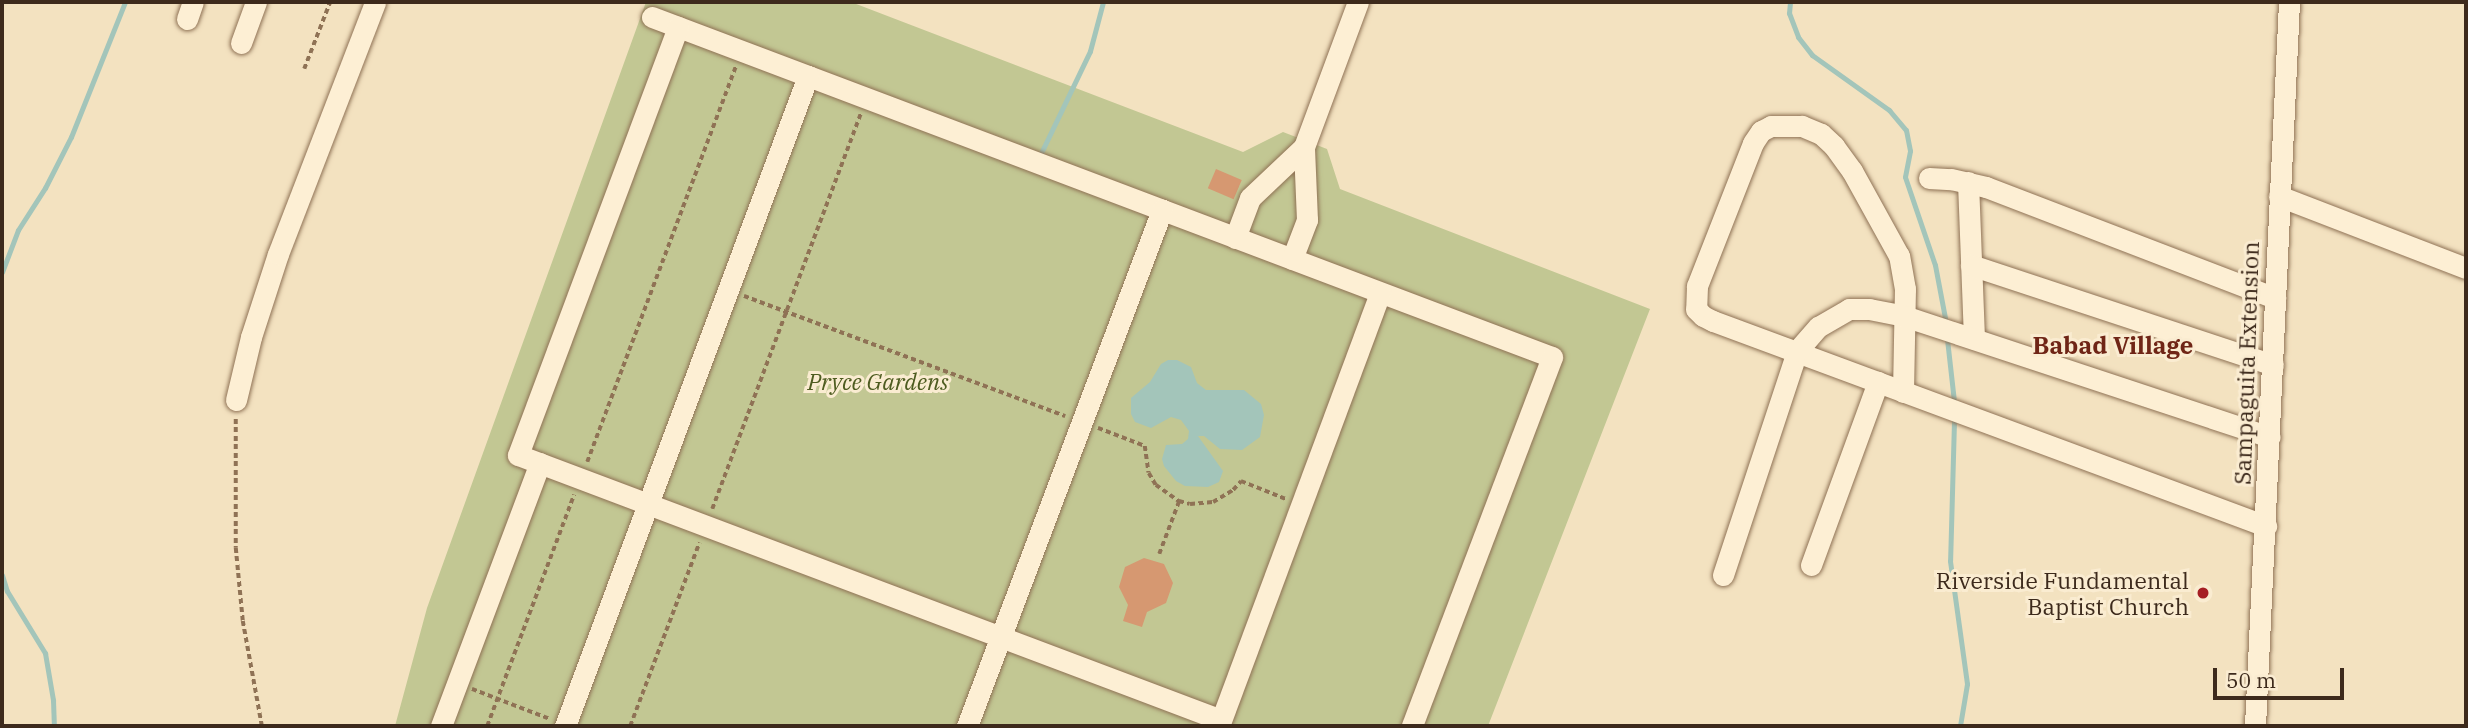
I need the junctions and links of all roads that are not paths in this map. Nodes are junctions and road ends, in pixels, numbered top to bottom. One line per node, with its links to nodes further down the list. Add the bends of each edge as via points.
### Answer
1 (257, 2): 7 (street)
2 (375, 2): 26 (street, via 278,254)
3 (1358, 2): 9 (street)
4 (2289, 2): 12 (street, Sampaguita Extension)
5 (652, 17): 6 (street)
6 (678, 27): 8 (street); 28 (street, via 518,455)
7 (241, 43)
8 (808, 76): 13 (street); 29 (street)
9 (1304, 147): 14 (street, via 1250,198); 15 (street, via 1307,220)
10 (1929, 178): 11 (street)
11 (1968, 182): 16 (street); 19 (street)
12 (2279, 197): 17 (street); 19 (street, Sampaguita Extension)
13 (1162, 210): 14 (street); 33 (street)
14 (1235, 238): 15 (street)
15 (1292, 259): 18 (street)
16 (1971, 265): 21 (street); 23 (street)
17 (2466, 268)
18 (1380, 293): 34 (street); 38 (street, via 1552,358)
19 (2275, 298): 23 (street, Sampaguita Extension)
20 (1903, 316): 21 (street); 22 (street, via 1849,309 1818,327); 22 (street, via 1899,256 1852,171 1821,134 1802,127 1771,126 1760,131 1753,143 1697,286 1696,309 1713,321); 25 (street)
21 (1974, 339): 27 (street)
22 (1797, 351): 24 (street); 32 (street)
23 (2273, 365): 27 (street, Sampaguita Extension)
24 (1878, 382): 25 (street); 31 (street)
25 (1903, 391): 30 (street)
26 (236, 400)
27 (2270, 437): 30 (street, Sampaguita Extension)
28 (540, 463): 29 (street); 36 (street)
29 (648, 504): 33 (street); 35 (street)
30 (2266, 526): 39 (street, Sampaguita Extension)
31 (1811, 565)
32 (1723, 575)
33 (1001, 637): 34 (street); 37 (street)
34 (1220, 723)
35 (565, 725)
36 (441, 726)
37 (967, 726)
38 (1412, 726)
39 (2255, 726)

